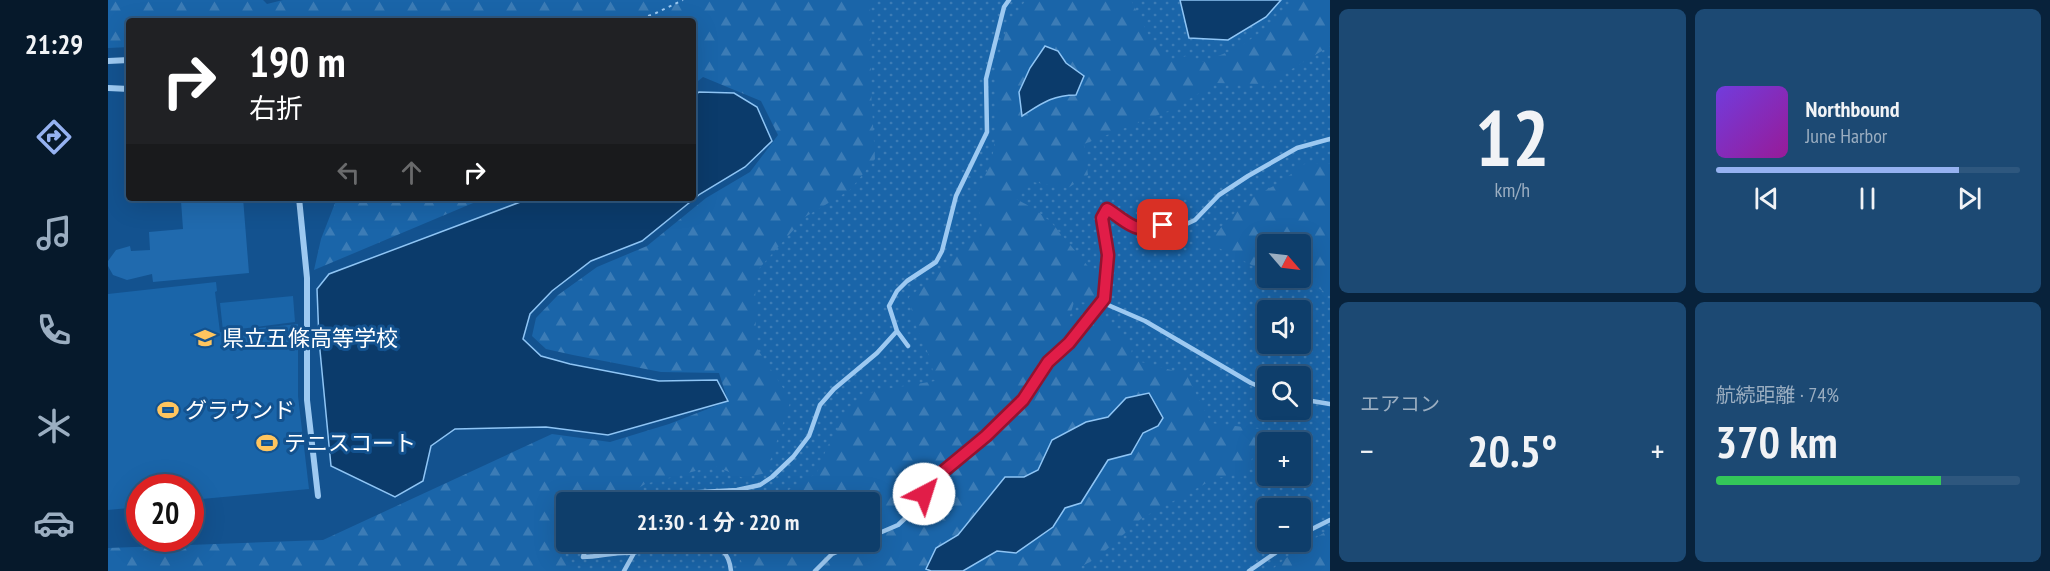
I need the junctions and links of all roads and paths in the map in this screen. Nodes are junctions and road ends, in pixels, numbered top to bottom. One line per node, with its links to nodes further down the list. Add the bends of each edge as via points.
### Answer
1 (682, 0): 3 (path)
2 (1009, 0): 11 (lane, via 986,79 987,132 956,196 936,262 907,281 890,306)
3 (642, 18)
4 (126, 60): 5 (street)
5 (108, 61)
6 (108, 88): 7 (street)
7 (126, 89)
8 (1330, 139): 10 (lane, via 1297,147 1219,195 1196,220 1180,227 1132,228 1107,209 1102,218 1108,255)
9 (299, 201): 17 (street, via 307,278 307,400)
10 (1104, 299): 13 (lane, via 1108,305 1145,321); 20 (lane, via 1069,343 1048,362 1023,400 934,479 914,510 898,525)
11 (897, 331): 12 (lane); 16 (lane, via 820,405 809,436 772,477 760,485 737,490)
12 (908, 346)
13 (1257, 385)
14 (1311, 401): 15 (lane)
15 (1330, 404)
16 (683, 492)
17 (318, 496)
18 (1330, 520): 19 (lane)
19 (1311, 530)
20 (880, 533)
21 (585, 552): 22 (lane, via 583,557)
22 (622, 552)
23 (622, 552): 27 (lane)
24 (723, 552): 29 (lane, via 730,559)
25 (837, 552): 30 (lane)
26 (1277, 552): 31 (lane)
27 (634, 553): 28 (lane)
28 (624, 571)
29 (731, 571)
30 (815, 571)
31 (1250, 571)

